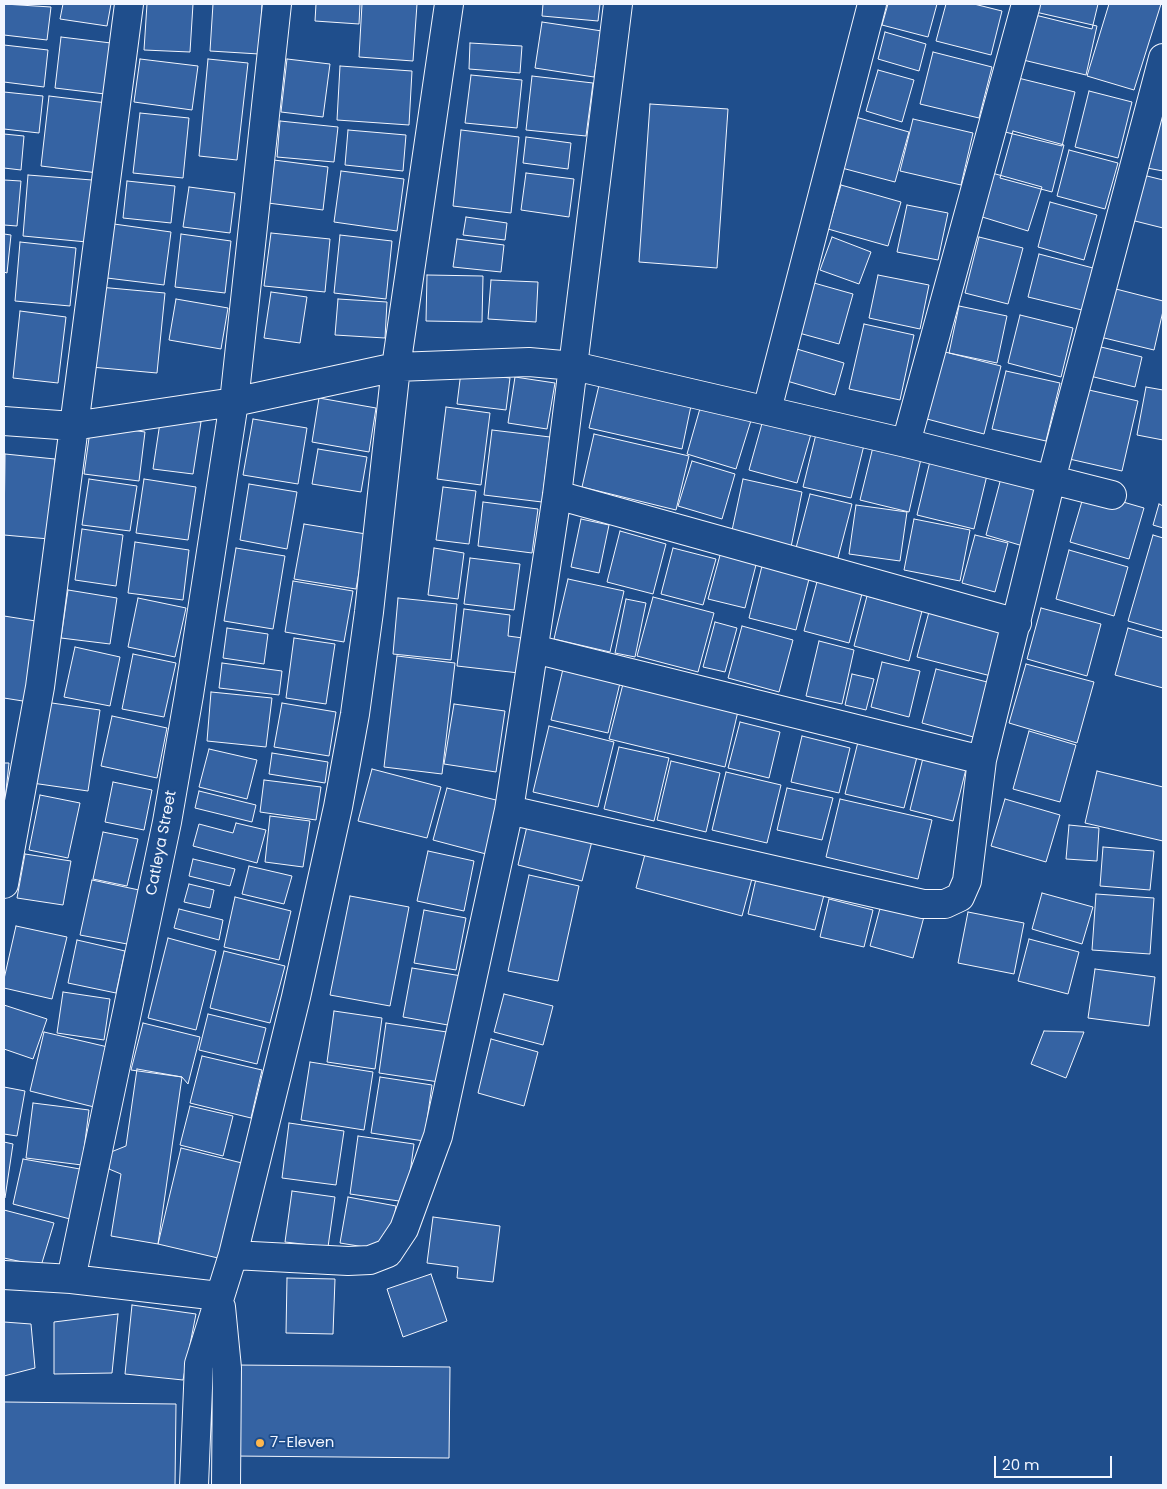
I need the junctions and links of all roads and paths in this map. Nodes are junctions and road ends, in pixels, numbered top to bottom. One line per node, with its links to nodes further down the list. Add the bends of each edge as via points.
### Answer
1 (129, 4): 13 (street)
2 (277, 4): 10 (street, Catleya Street)
3 (449, 4): 8 (street)
4 (618, 4): 9 (street)
5 (872, 4): 11 (street)
6 (1026, 4): 14 (street)
7 (1163, 61): 15 (street)
8 (396, 366): 9 (street, via 521,362); 10 (street); 23 (street, via 369,612 340,798)
9 (574, 366): 11 (street); 16 (street)
10 (234, 402): 13 (street); 25 (street, Catleya Street, via 167,822)
11 (767, 410): 14 (street)
12 (4, 421): 13 (street)
13 (73, 426): 22 (street, via 40,687)
14 (906, 443): 15 (street)
15 (1052, 480): 17 (street); 18 (street)
16 (557, 495): 18 (street); 19 (street)
17 (1112, 495)
18 (1017, 623): 20 (street)
19 (534, 649): 20 (street); 21 (street)
20 (982, 760): 21 (street, via 967,881 960,897 945,904 924,904)
21 (509, 810): 23 (street, via 438,1136 397,1242 388,1253 370,1260)
22 (4, 884)
23 (233, 1256): 26 (street)
24 (4, 1275): 25 (street)
25 (71, 1280): 26 (street)
26 (219, 1296): 27 (street, via 199,1364); 28 (street, via 227,1368)
27 (194, 1485)
28 (226, 1485)

